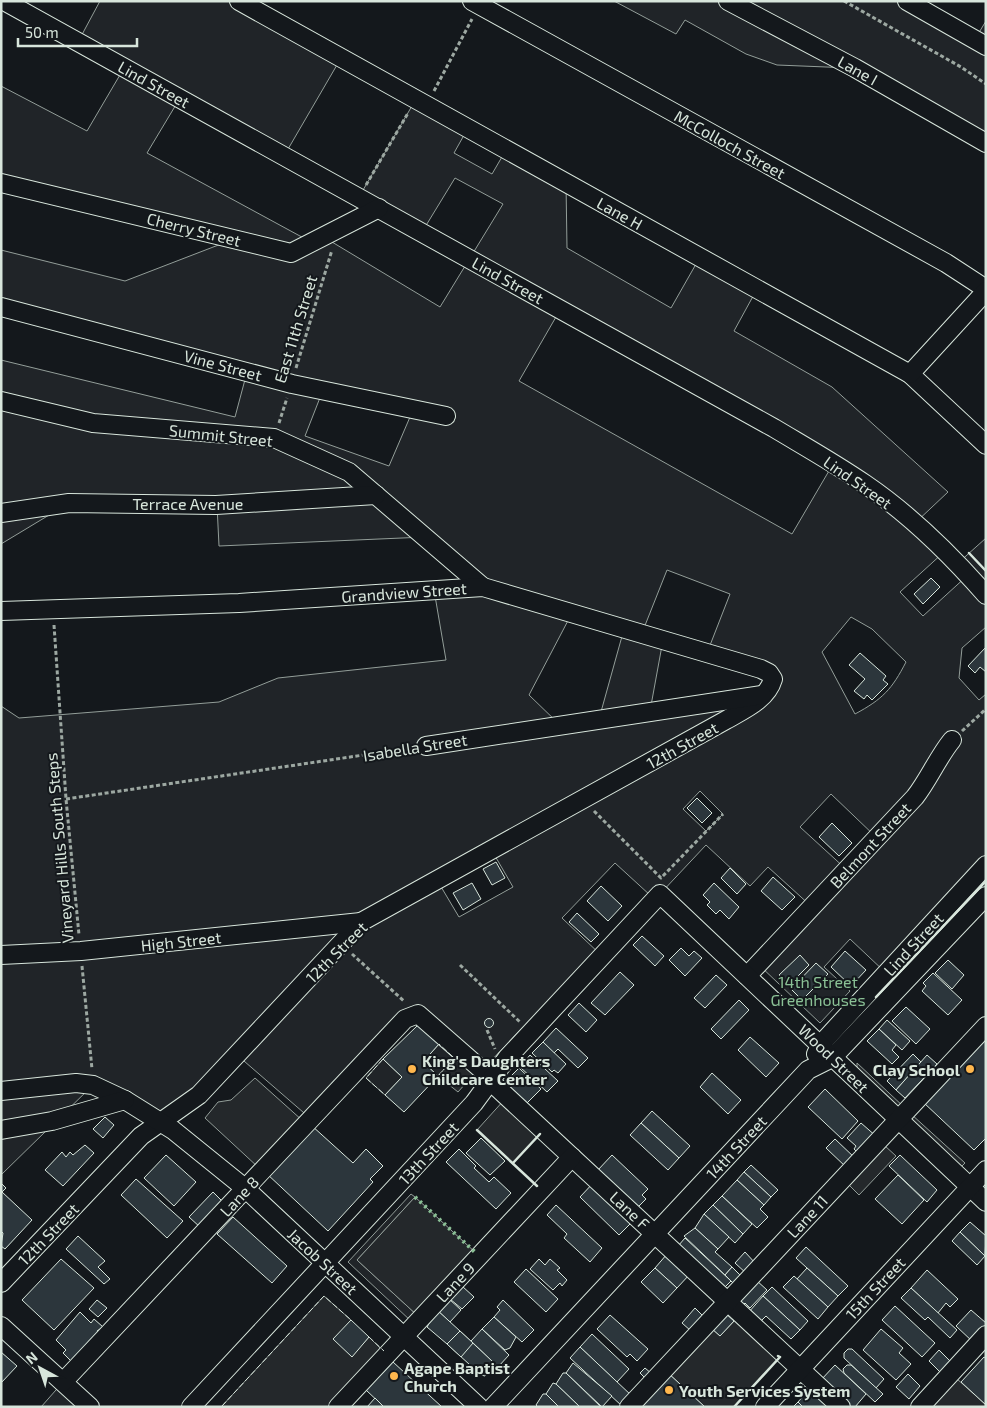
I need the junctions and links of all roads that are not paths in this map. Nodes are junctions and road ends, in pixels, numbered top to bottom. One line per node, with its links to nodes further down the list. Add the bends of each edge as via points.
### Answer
1 (4, 1): 9 (street, Lind Street)
2 (239, 1): 12 (street, Lane H)
3 (728, 1): 7 (street, Lane I, via 855,68)
4 (907, 1): 6 (street)
5 (476, 3): 10 (street, McColloch Street, via 946,263)
6 (986, 46)
7 (986, 143)
8 (1, 182): 9 (street, Cherry Street, via 291,252)
9 (379, 208): 19 (street, Lind Street, via 774,428 866,484 914,524)
10 (986, 290): 12 (street)
11 (1, 307): 14 (street, Vine Street, via 292,384)
12 (910, 374): 15 (street, Lane H)
13 (1, 402): 16 (street, Summit Street, via 93,423 274,438 350,472)
14 (446, 416)
15 (986, 444)
16 (376, 495): 17 (street, Terrace Avenue, via 216,505 69,503); 18 (street, Summit Street)
17 (1, 513)
18 (483, 587): 20 (street, Grandview Street, via 239,603); 21 (street, Grandview Street, via 762,669 773,680)
19 (986, 595)
20 (1, 610)
21 (765, 695): 23 (street, Isabella Street); 27 (street, 12th Street, via 726,720)
22 (952, 740): 29 (street, Belmont Street, via 915,798)
23 (426, 746)
24 (986, 865): 32 (street, Lind Street)
25 (660, 886): 29 (street, Wood Street); 35 (street, 13th Street)
26 (986, 896): 33 (street, 14th Street)
27 (361, 922): 28 (street, High Street, via 81,951); 39 (street, 12th Street, via 199,1095)
28 (1, 955)
29 (747, 976): 32 (street, Wood Street)
30 (418, 1014): 35 (street, Lane F, via 482,1070); 44 (street, Lane 8, via 405,1019)
31 (986, 1026): 38 (street, Lane 11)
32 (820, 1044): 33 (street, Wood Street); 34 (street, Lind Street)
33 (832, 1058): 34 (street, 14th Street); 38 (street, Wood Street)
34 (808, 1070): 46 (street, 14th Street)
35 (490, 1081): 41 (street, Lane F); 47 (street, 13th Street, via 474,1103)
36 (1, 1091): 37 (street, Jacob Street, via 76,1083 93,1085)
37 (124, 1100): 39 (street, Jacob Street); 40 (street, via 52,1121)
38 (898, 1120): 43 (street, Wood Street); 49 (street, Lane 11)
39 (161, 1122): 44 (street, Jacob Street); 48 (street, 12th Street, via 141,1136)
40 (1, 1130)
41 (572, 1157): 46 (street, Lane F); 52 (street, Lane 9)
42 (986, 1170): 43 (street, 15th Street)
43 (970, 1187): 45 (street, Wood Street); 53 (street, 15th Street)
44 (246, 1189): 47 (street, Jacob Street); 54 (street, Lane 8)
45 (986, 1202)
46 (655, 1233): 49 (street, Lane F); 59 (street, 14th Street)
47 (324, 1263): 52 (street, Jacob Street); 56 (street, 13th Street)
48 (1, 1283)
49 (728, 1300): 53 (street, Lane F); 60 (street, Lane 11)
50 (1, 1326): 54 (street)
51 (986, 1335): 63 (street)
52 (404, 1337): 57 (street, Lane 9); 58 (street, Jacob Street)
53 (801, 1368): 61 (street, 15th Street); 62 (street, Lane F)
54 (64, 1382): 55 (street)
55 (90, 1407)
56 (191, 1407)
57 (338, 1407)
58 (479, 1407)
59 (493, 1407)
60 (629, 1407)
61 (765, 1407)
62 (841, 1407)
63 (920, 1407)

